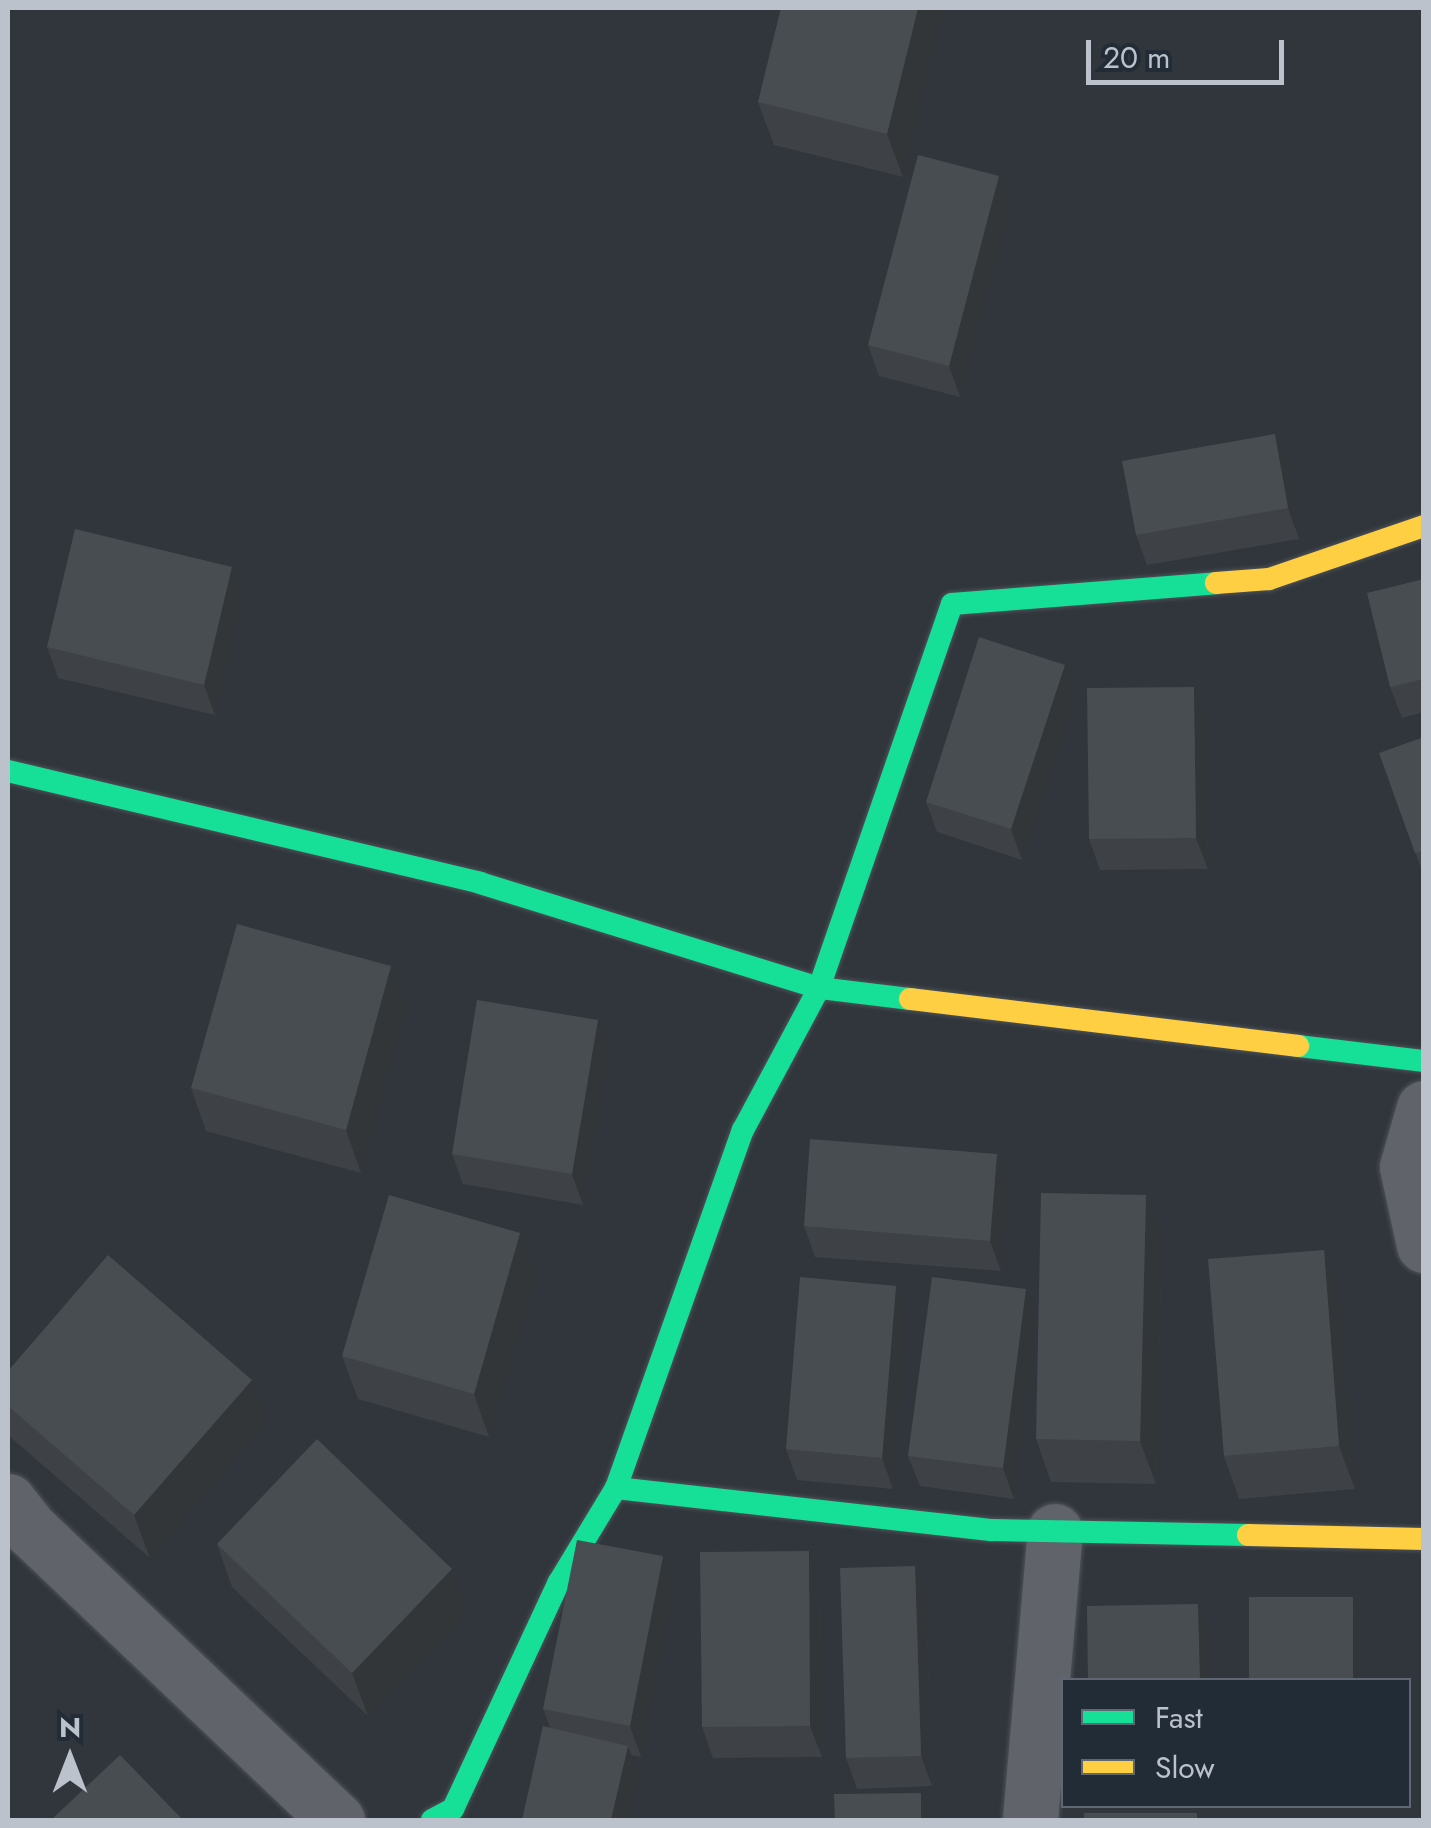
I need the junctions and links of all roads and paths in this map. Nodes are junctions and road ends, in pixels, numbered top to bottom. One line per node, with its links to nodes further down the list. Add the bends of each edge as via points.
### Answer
1 (1424, 526): 3 (street, via 1269,579 952,604)
2 (8, 770): 3 (street, via 480,883)
3 (819, 988): 4 (street); 7 (street, via 743,1130)
4 (1424, 1062)
5 (1424, 1108): 6 (street, via 1408,1166)
6 (1424, 1245)
7 (616, 1488): 9 (street, via 991,1530); 12 (street, via 558,1582 453,1808)
8 (8, 1501): 11 (street)
9 (1054, 1530): 10 (street); 13 (street)
10 (1424, 1539)
11 (337, 1820)
12 (432, 1820)
13 (1030, 1820)

